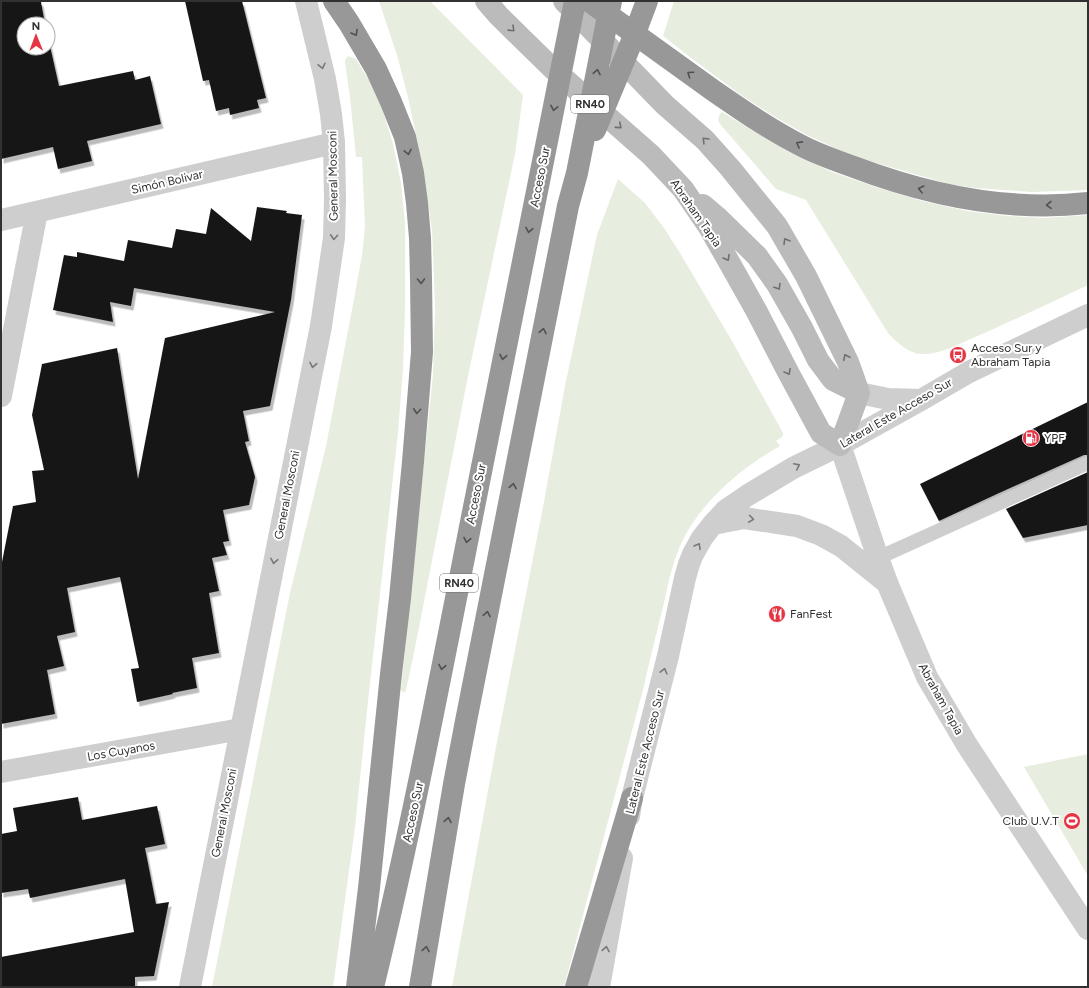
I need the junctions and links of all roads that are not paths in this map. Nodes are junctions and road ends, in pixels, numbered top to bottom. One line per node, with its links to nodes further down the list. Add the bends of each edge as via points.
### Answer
1 (306, 1): 9 (street, General Mosconi, one-way to 9, via 325,79)
2 (334, 1): 29 (highway, one-way to 29, via 376,68 405,137 413,173 420,238 422,352 400,598)
3 (486, 1): 11 (main road, Abraham Tapia, one-way to 11, via 551,67 651,155)
4 (564, 1): 16 (main road, one-way to 4, via 848,362 806,276 777,226 705,140 665,105)
5 (575, 1): 30 (highway, Acceso Sur / RN40, one-way to 30, via 419,785)
6 (589, 1): 12 (highway, one-way to 6, via 1037,205 961,198 880,177 833,160 804,147 739,108)
7 (610, 1): 10 (highway, RN40, one-way to 7)
8 (647, 1): 10 (highway)
9 (334, 144): 13 (street, Simón Bolivar); 24 (street, General Mosconi, one-way to 24, via 334,238 328,280)
10 (577, 173): 31 (highway, RN40, one-way to 10, via 464,728 568,206)
11 (683, 190): 16 (main road, one-way to 16, via 717,217 756,256 777,284 818,360 834,380); 19 (main road, Abraham Tapia, one-way to 19, via 709,227 758,312 821,433)
12 (1088, 203)
13 (37, 212): 14 (street, Simón Bolivar); 17 (street)
14 (1, 220)
15 (1088, 315): 18 (street, Lateral Este Acceso Sur, via 968,372)
16 (859, 393): 18 (street, via 888,399); 19 (main road)
17 (1, 396)
18 (921, 400): 19 (street, Lateral Este Acceso Sur)
19 (840, 445): 21 (street, Lateral Este Acceso Sur, one-way to 19, via 726,510 769,481); 22 (street, Abraham Tapia)
20 (1088, 463): 22 (lane)
21 (712, 524): 23 (street, one-way to 23, via 744,518 797,526 841,546); 26 (street, Lateral Este Acceso Sur, one-way to 21, via 689,564)
22 (878, 558): 23 (street, Abraham Tapia)
23 (888, 585): 27 (street, Abraham Tapia, via 927,677 967,745)
24 (241, 729): 25 (street, Los Cuyanos); 28 (street, General Mosconi)
25 (1, 772)
26 (632, 798): 32 (highway); 33 (street, Lateral Este Acceso Sur, one-way to 26)
27 (1088, 929)
28 (190, 987)
29 (356, 987)
30 (373, 987)
31 (420, 987)
32 (576, 987)
33 (599, 987)

